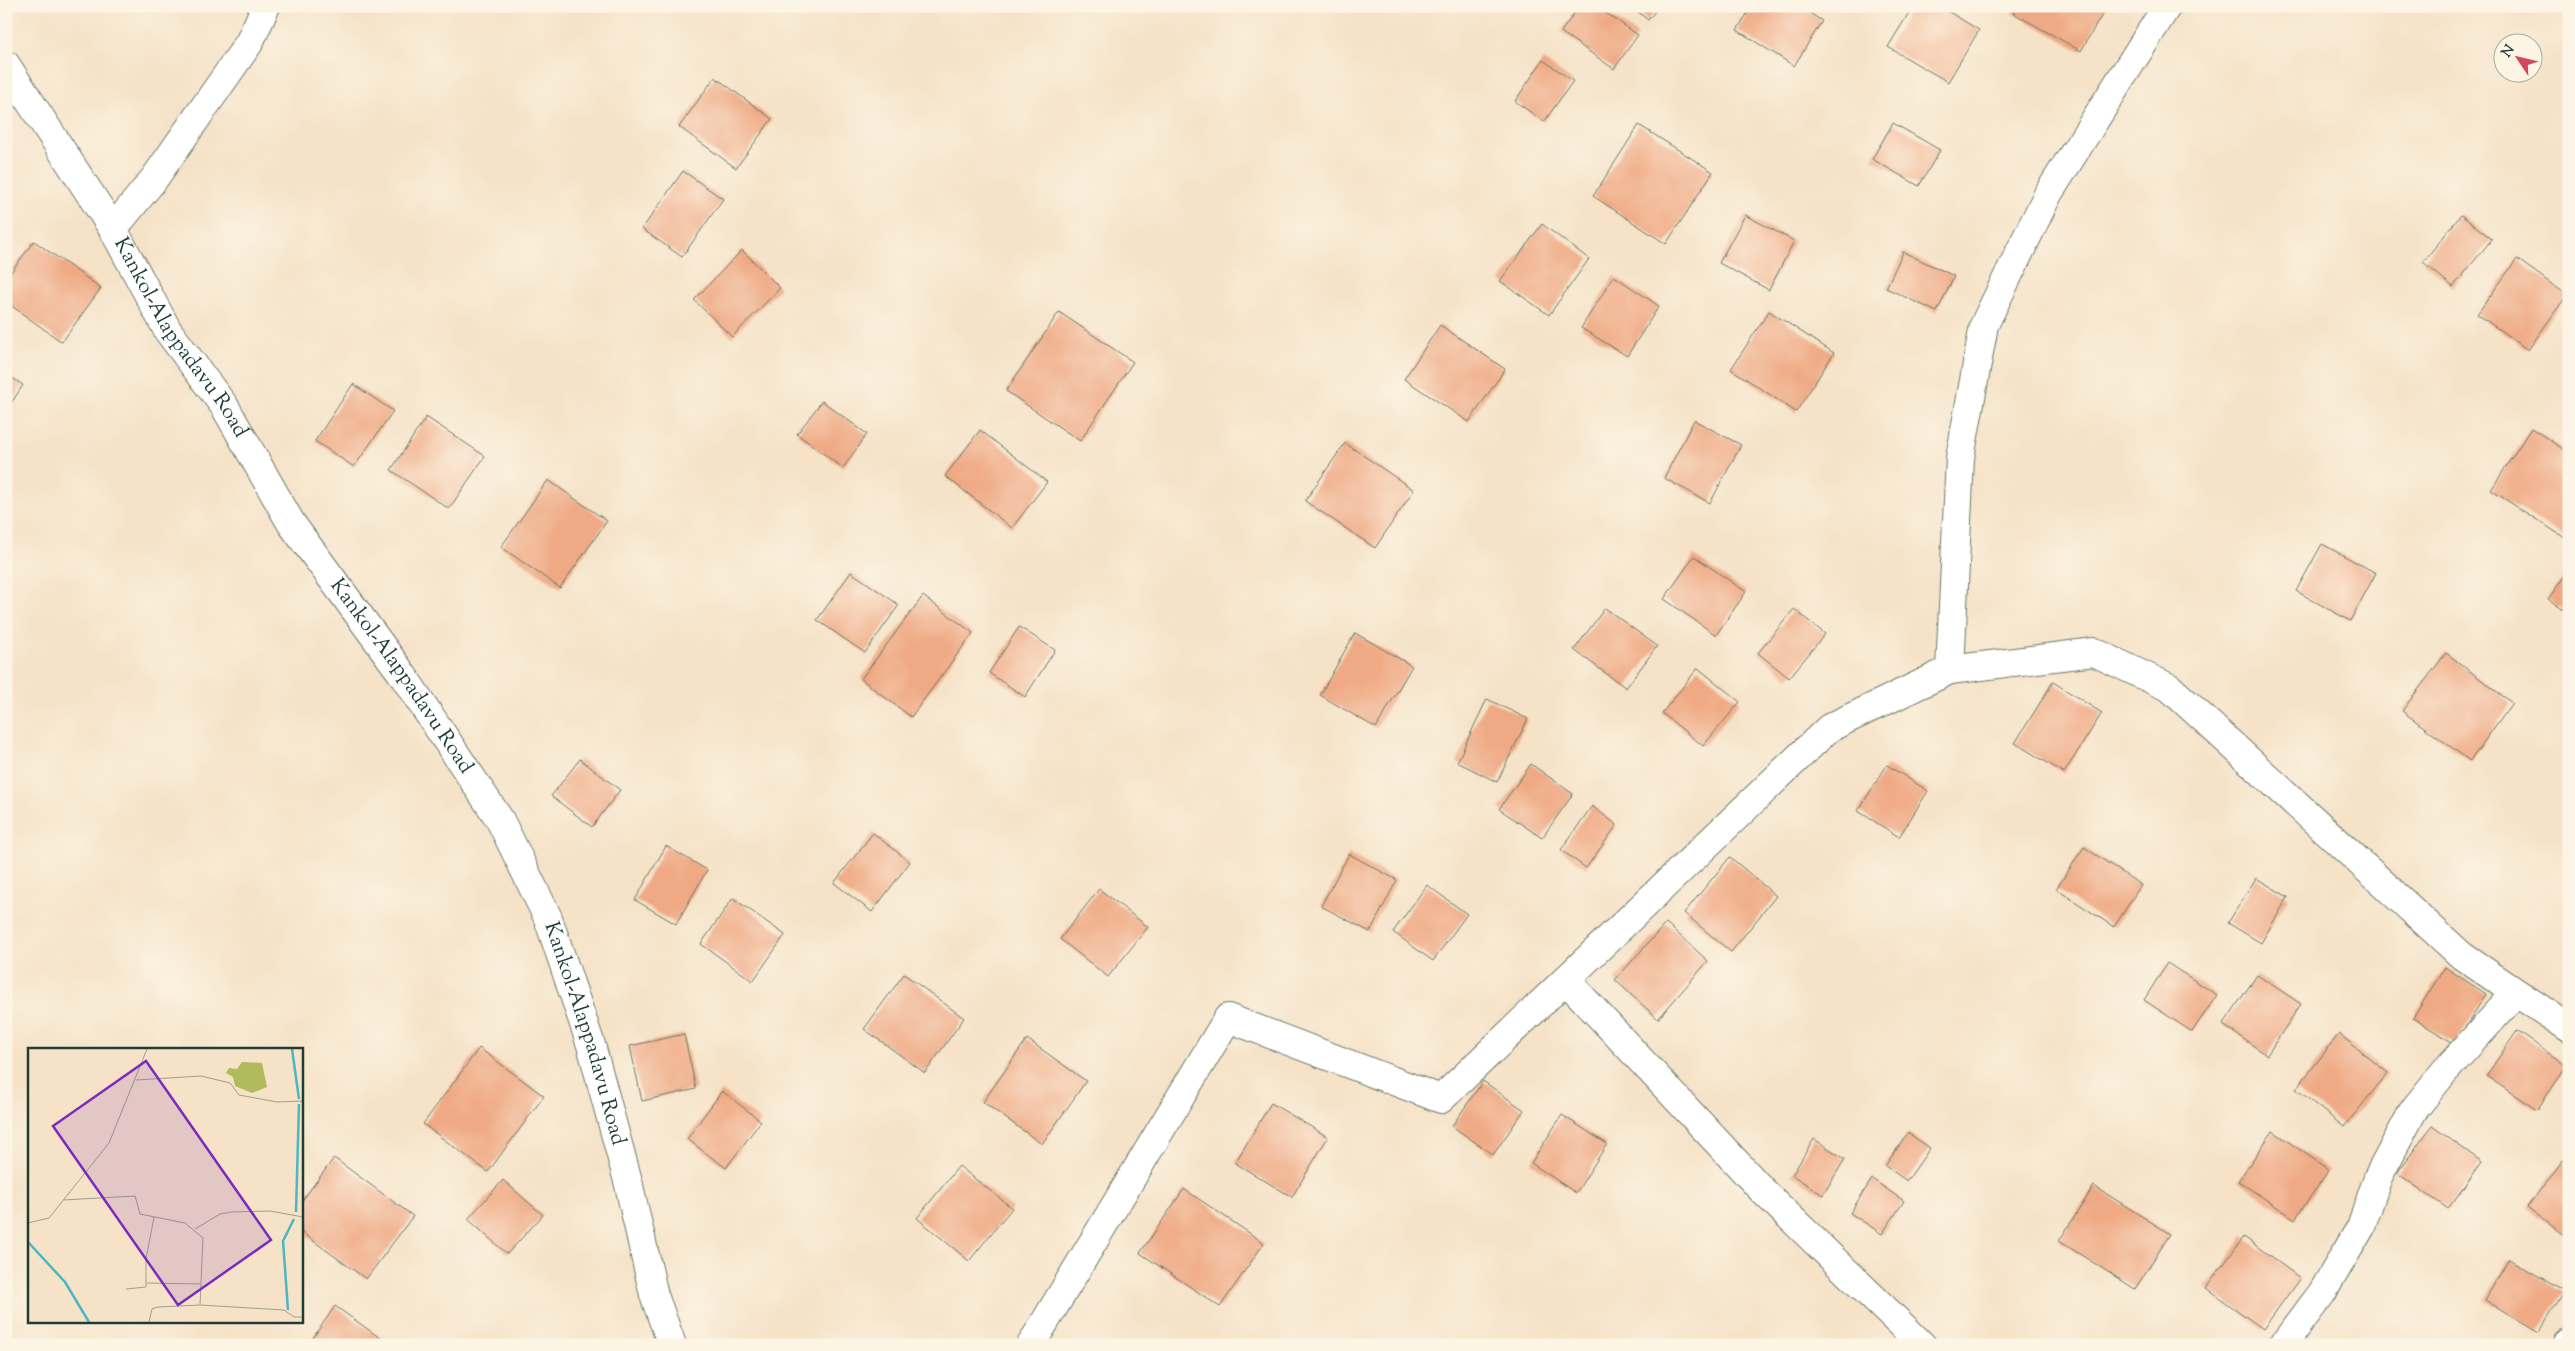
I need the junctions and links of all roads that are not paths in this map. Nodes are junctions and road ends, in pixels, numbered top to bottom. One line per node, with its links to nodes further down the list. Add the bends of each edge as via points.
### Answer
1 (266, 6): 4 (street, via 248,43 154,179)
2 (2166, 6): 5 (street, via 2048,194 1984,326 1960,458)
3 (6, 65): 4 (street, Kankol-Alappadavu Road)
4 (113, 229): 9 (street, Kankol-Alappadavu Road, via 168,332 226,406 292,522 400,671 500,820 548,918 591,1045 628,1181 654,1295)
5 (1950, 670): 6 (street, via 1829,728); 7 (street, via 2094,652 2170,688 2462,956)
6 (1566, 980): 10 (street, via 1442,1099 1228,1018); 11 (street, via 1763,1191)
7 (2516, 993): 8 (street); 12 (street, via 2413,1111 2378,1177 2361,1227 2322,1293)
8 (2569, 1028)
9 (672, 1345)
10 (1031, 1345)
11 (1922, 1345)
12 (2283, 1345)

